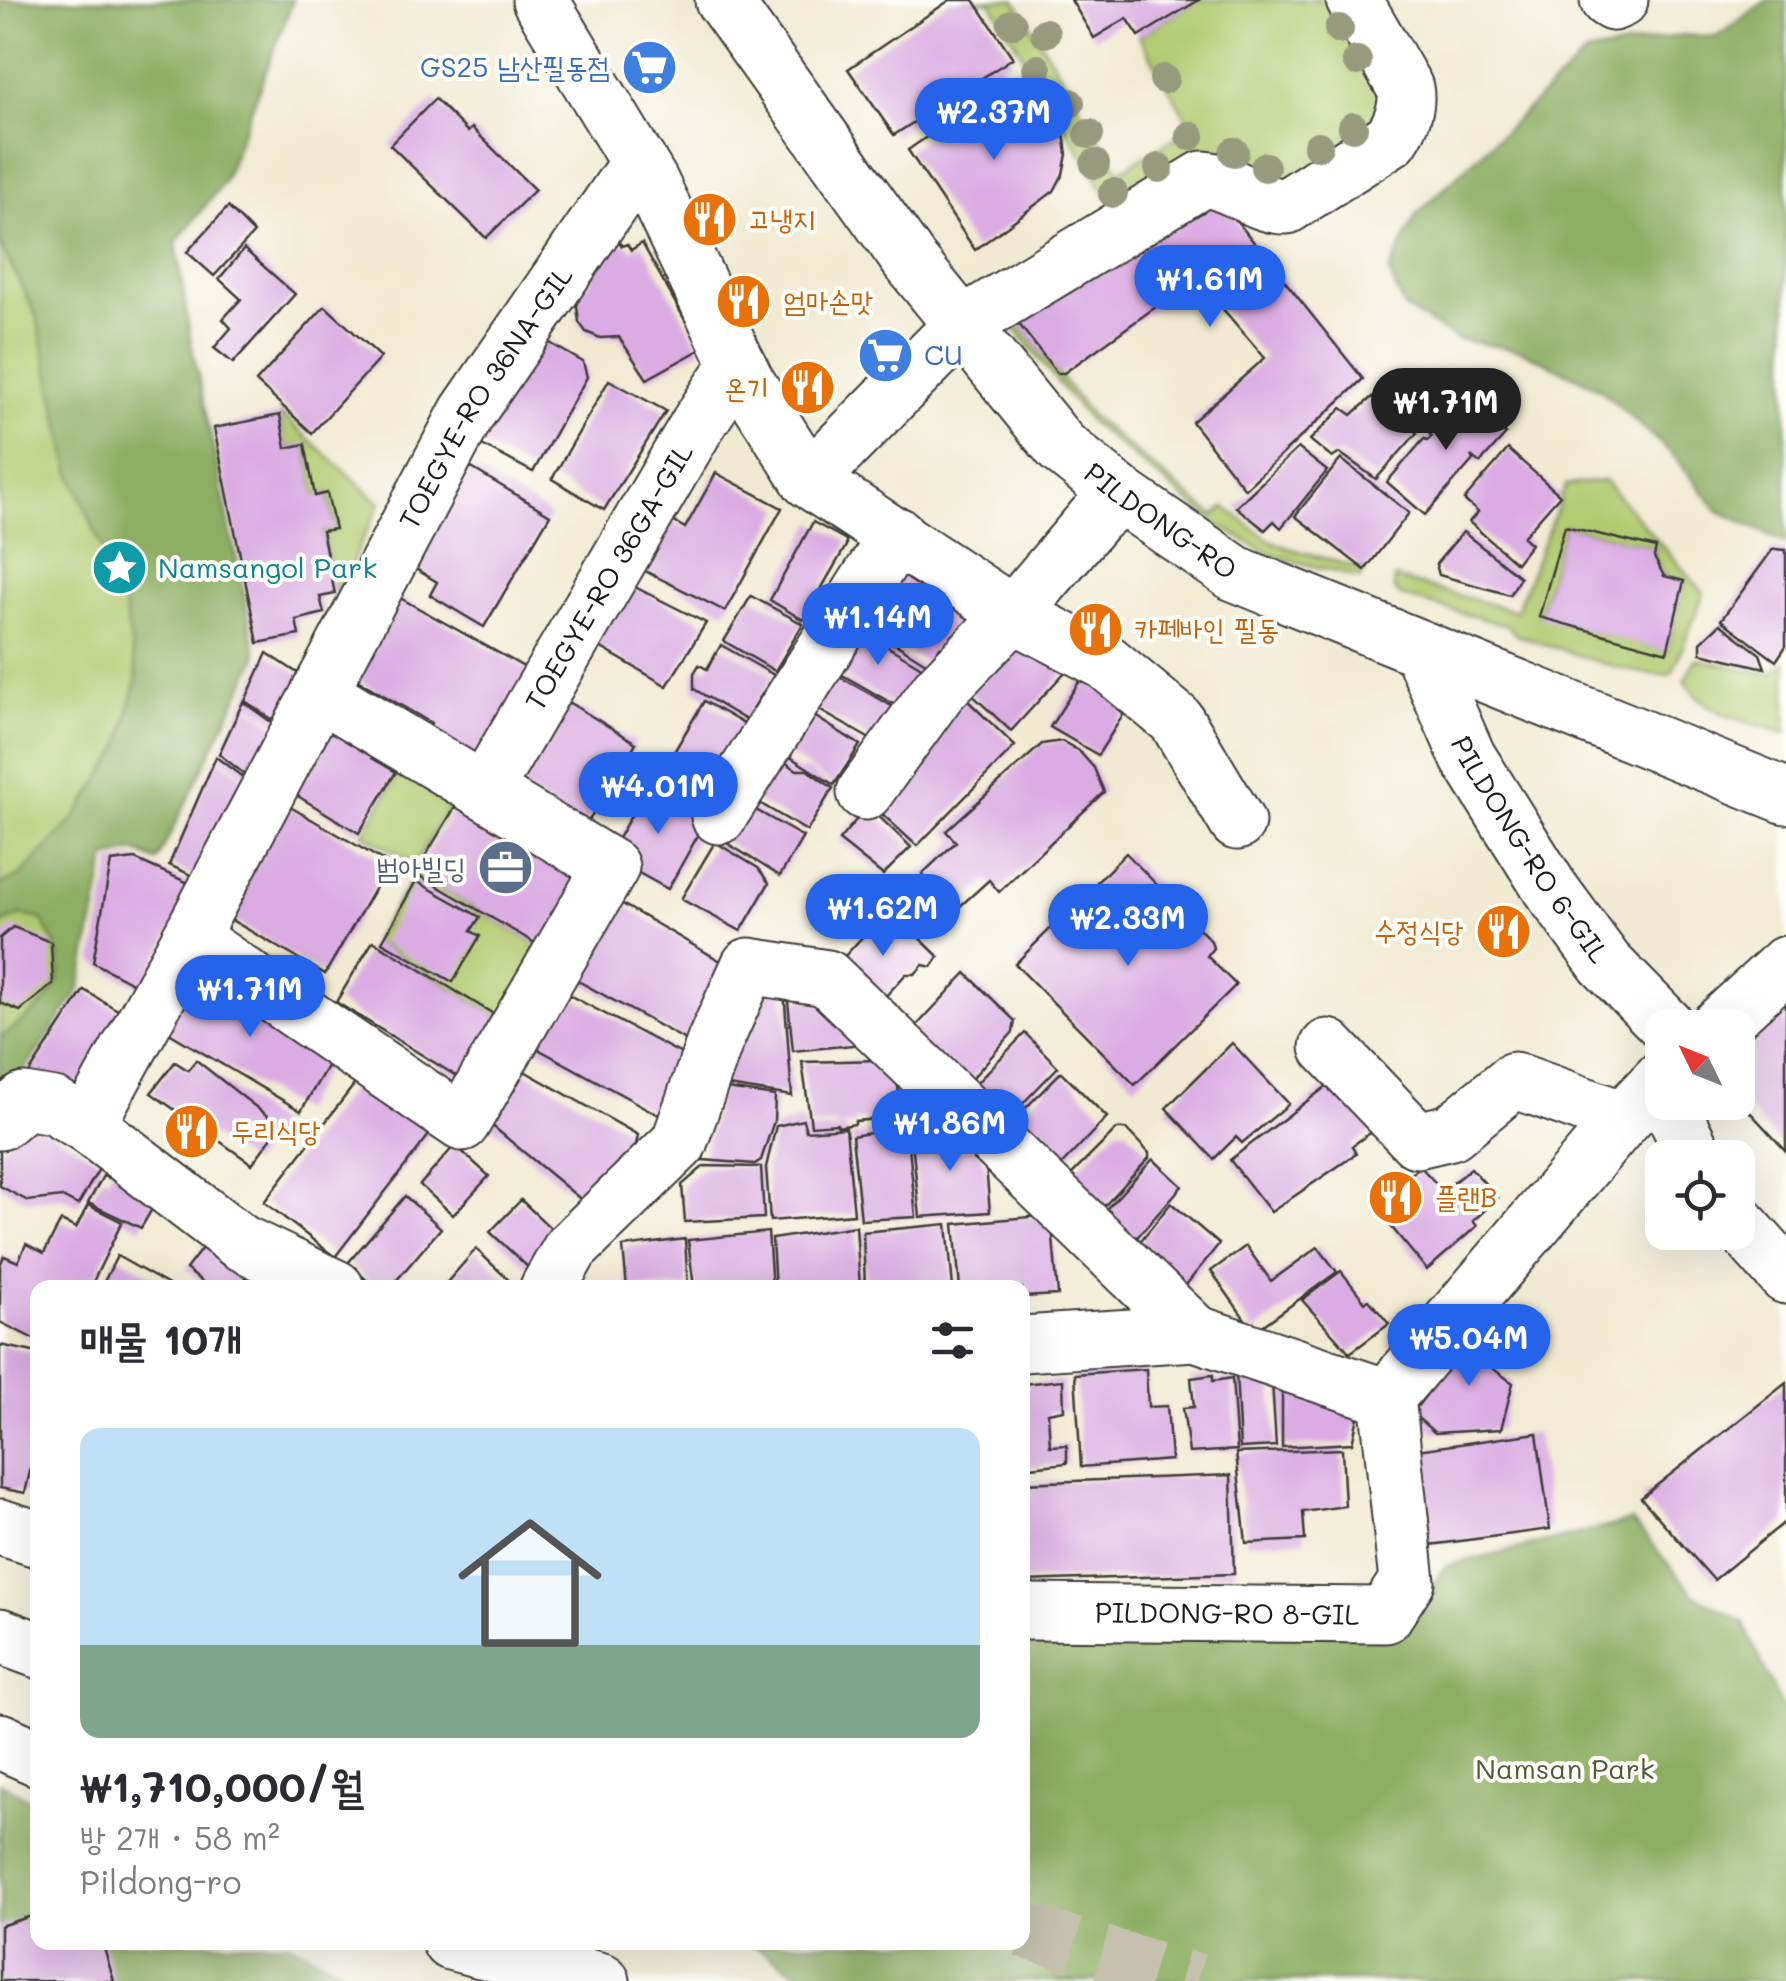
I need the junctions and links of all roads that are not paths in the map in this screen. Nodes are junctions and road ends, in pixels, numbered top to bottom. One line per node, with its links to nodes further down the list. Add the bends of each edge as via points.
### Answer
1 (540, 0): 6 (street)
2 (723, 0): 7 (street, PILDONG-RO)
3 (1354, 0): 7 (street, via 1406,88 1399,128 1390,139 1286,206 1203,179)
4 (1608, 0): 5 (street)
5 (1620, 0)
6 (639, 162): 8 (street); 14 (street, TOEGYE-RO 36NA-GIL, via 466,412)
7 (962, 325): 9 (street); 10 (street, PILDONG-RO, via 1060,447)
8 (738, 364): 9 (street); 15 (street, TOEGYE-RO 36GA-GIL)
9 (809, 480): 11 (street)
10 (1121, 495): 12 (street); 13 (street, PILDONG-RO, via 1234,574)
11 (896, 535): 12 (street); 18 (street)
12 (1013, 614): 16 (street, via 939,690); 19 (street, via 1106,662 1176,720)
13 (1421, 650): 17 (street, PILDONG-RO); 22 (street, PILDONG-RO 6-GIL, via 1468,757 1550,888 1605,963)
14 (319, 692): 15 (street); 20 (street, TOEGYE-RO 36NA-GIL)
15 (484, 791): 20 (street, via 611,867 462,1122)
16 (865, 792)
17 (1786, 796)
18 (719, 816)
19 (1237, 822)
20 (190, 938): 28 (street, TOEGYE-RO 36NA-GIL)
21 (1786, 964): 23 (street)
22 (1651, 1010)
23 (1736, 1010)
24 (1328, 1047): 25 (street, via 1417,1140 1451,1132 1514,1080)
25 (1645, 1094)
26 (1645, 1106): 36 (street)
27 (0, 1122): 28 (street, via 24,1100 54,1106)
28 (87, 1125): 30 (street)
29 (1755, 1241): 31 (street)
30 (249, 1265): 32 (street)
31 (1786, 1276)
32 (306, 1280)
33 (553, 1280): 34 (street, via 571,1248 679,1143 749,966 826,978)
34 (1195, 1333): 35 (street); 36 (street)
35 (1030, 1343)
36 (1387, 1397): 39 (street, PILDONG-RO 8-GIL, via 1407,1581 1385,1615)
37 (0, 1527): 38 (street)
38 (30, 1537)
39 (1030, 1612)
40 (0, 1636): 41 (street)
41 (30, 1647)
42 (0, 1741): 43 (street)
43 (30, 1754)
44 (481, 1950): 45 (street)
45 (602, 1981)

